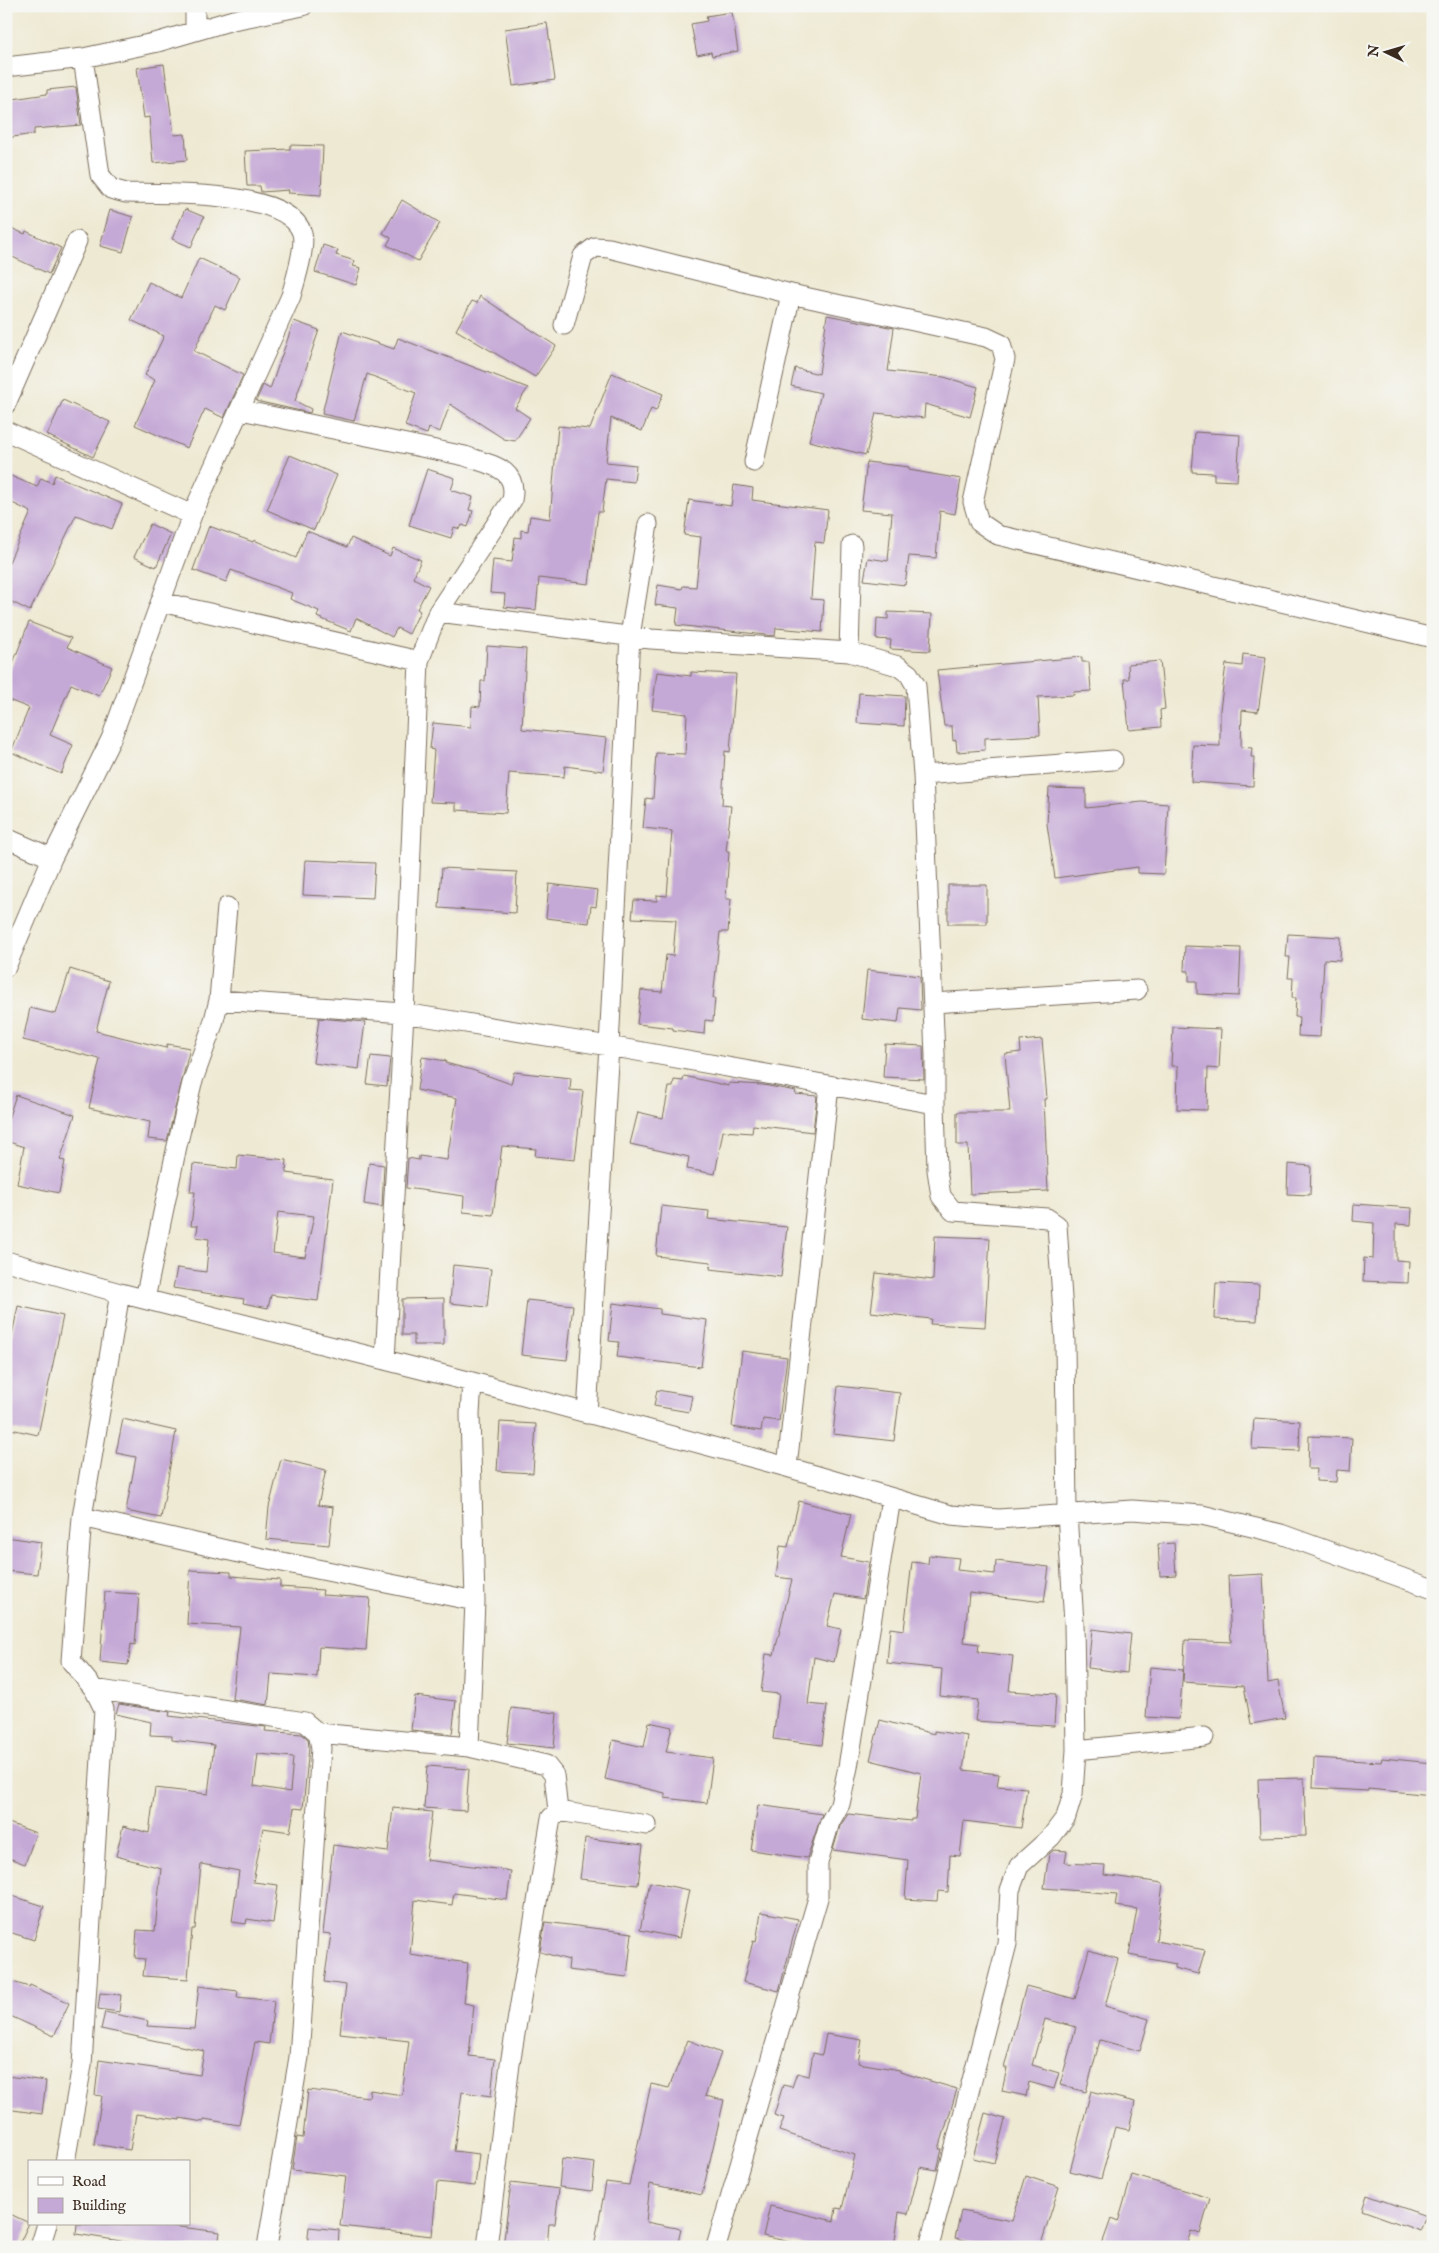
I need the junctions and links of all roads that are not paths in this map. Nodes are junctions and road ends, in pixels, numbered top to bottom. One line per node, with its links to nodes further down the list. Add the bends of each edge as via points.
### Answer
1 (195, 6): 3 (street)
2 (303, 6): 3 (street)
3 (195, 30): 4 (street, via 158,42)
4 (83, 58): 5 (street); 10 (street, via 100,175 111,189 126,193 228,197 268,205 291,216 302,233 301,260 291,296)
5 (6, 67)
6 (77, 241): 9 (street)
7 (791, 294): 8 (street, via 595,247 583,256); 12 (street); 19 (street, via 986,337 1001,344 1005,358 973,502 979,522 998,535)
8 (564, 325)
9 (6, 404)
10 (241, 410): 13 (street); 17 (street, via 465,456 499,468 511,476 515,488 512,500)
11 (6, 431): 13 (street)
12 (754, 462)
13 (192, 515): 16 (street)
14 (648, 524): 18 (street)
15 (852, 545): 20 (street)
16 (161, 602): 21 (street); 25 (street, via 111,739)
17 (438, 612): 18 (street); 21 (street)
18 (630, 636): 20 (street); 32 (street)
19 (1433, 638)
20 (849, 652): 23 (street, via 898,666 909,674 916,686)
21 (419, 661): 31 (street)
22 (1113, 760): 23 (street)
23 (922, 776): 30 (street)
24 (6, 838): 25 (street)
25 (52, 858): 27 (street)
26 (227, 907): 29 (street)
27 (6, 967)
28 (1137, 990): 30 (street)
29 (219, 1000): 31 (street); 37 (street, via 192,1082)
30 (933, 1002): 34 (street)
31 (404, 1013): 32 (street); 38 (street)
32 (609, 1046): 33 (street); 40 (street)
33 (829, 1086): 34 (street); 41 (street)
34 (934, 1104): 43 (street, via 941,1196 953,1211 1046,1218 1057,1225 1066,1342)
35 (6, 1262): 36 (street)
36 (120, 1293): 37 (street); 44 (street)
37 (145, 1300): 38 (street)
38 (385, 1360): 39 (street)
39 (472, 1382): 40 (street); 46 (street)
40 (586, 1414): 41 (street)
41 (787, 1467): 42 (street)
42 (891, 1498): 43 (street, via 951,1515 988,1518); 59 (street, via 840,1804 830,1822 818,1862 818,1898)
43 (1067, 1513): 45 (street, via 1132,1510 1202,1515 1281,1534); 51 (street, via 1074,1624)
44 (82, 1517): 46 (street); 47 (street, via 71,1661)
45 (1433, 1589)
46 (475, 1601): 50 (street)
47 (94, 1689): 48 (street, via 305,1722); 54 (street, via 104,1709 82,2065)
48 (318, 1733): 50 (street); 57 (street, via 321,1748 299,2057)
49 (1204, 1737): 51 (street)
50 (469, 1747): 52 (street, via 546,1765 554,1775)
51 (1076, 1750): 60 (street, via 1073,1794 1066,1817 1051,1837 1019,1866 1010,1890 1007,1944)
52 (558, 1811): 53 (street); 58 (street, via 552,1818 510,2064)
53 (647, 1825)
54 (65, 2160)
55 (45, 2226): 56 (street)
56 (40, 2247)
57 (267, 2247)
58 (487, 2247)
59 (716, 2247)
60 (928, 2247)

